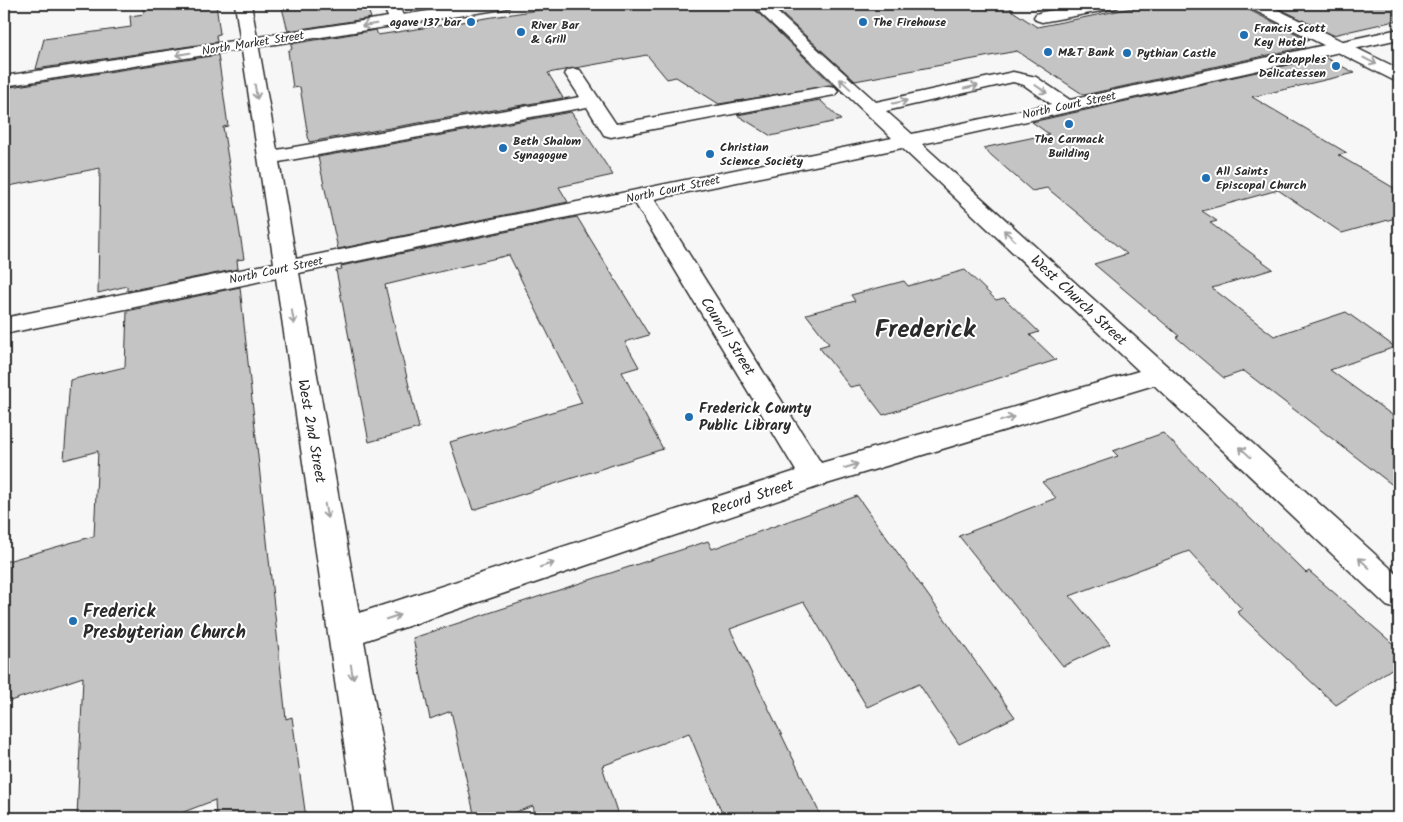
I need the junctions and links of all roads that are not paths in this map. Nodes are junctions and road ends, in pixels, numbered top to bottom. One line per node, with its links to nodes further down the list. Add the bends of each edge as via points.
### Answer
1 (243, 4): 10 (street, West 2nd Street)
2 (390, 4): 8 (street)
3 (503, 4): 8 (street, North Market Street)
4 (759, 4): 18 (street, West Church Street, one-way to 4)
5 (1112, 4): 7 (street)
6 (1254, 4): 11 (street)
7 (1042, 17)
8 (397, 20): 10 (street, North Market Street, one-way to 10)
9 (1399, 34): 11 (street, North Court Street)
10 (248, 44): 14 (street, North Market Street, one-way to 14); 20 (street, West 2nd Street, one-way to 20)
11 (1341, 47): 13 (street, one-way to 13); 17 (street, North Court Street)
12 (574, 74): 16 (street)
13 (1399, 76)
14 (4, 81)
15 (829, 91): 16 (street, via 611,131)
16 (592, 100): 20 (street)
17 (1066, 106): 18 (street, one-way to 17, via 1013,77 1030,81); 19 (street, North Court Street)
18 (872, 108): 19 (street, West Church Street)
19 (907, 141): 21 (street, North Court Street); 24 (street, West Church Street, one-way to 19)
20 (267, 158): 22 (street, West 2nd Street)
21 (641, 195): 22 (street, North Court Street); 25 (street, Council Street)
22 (286, 268): 23 (street, North Court Street); 27 (street, West 2nd Street, one-way to 27)
23 (4, 326)
24 (1161, 374): 25 (street, Record Street, one-way to 24); 26 (street, West Church Street, one-way to 24)
25 (814, 476): 27 (street, Record Street, one-way to 25)
26 (1399, 596)
27 (346, 632): 28 (street, West 2nd Street, one-way to 28)
28 (375, 818)

